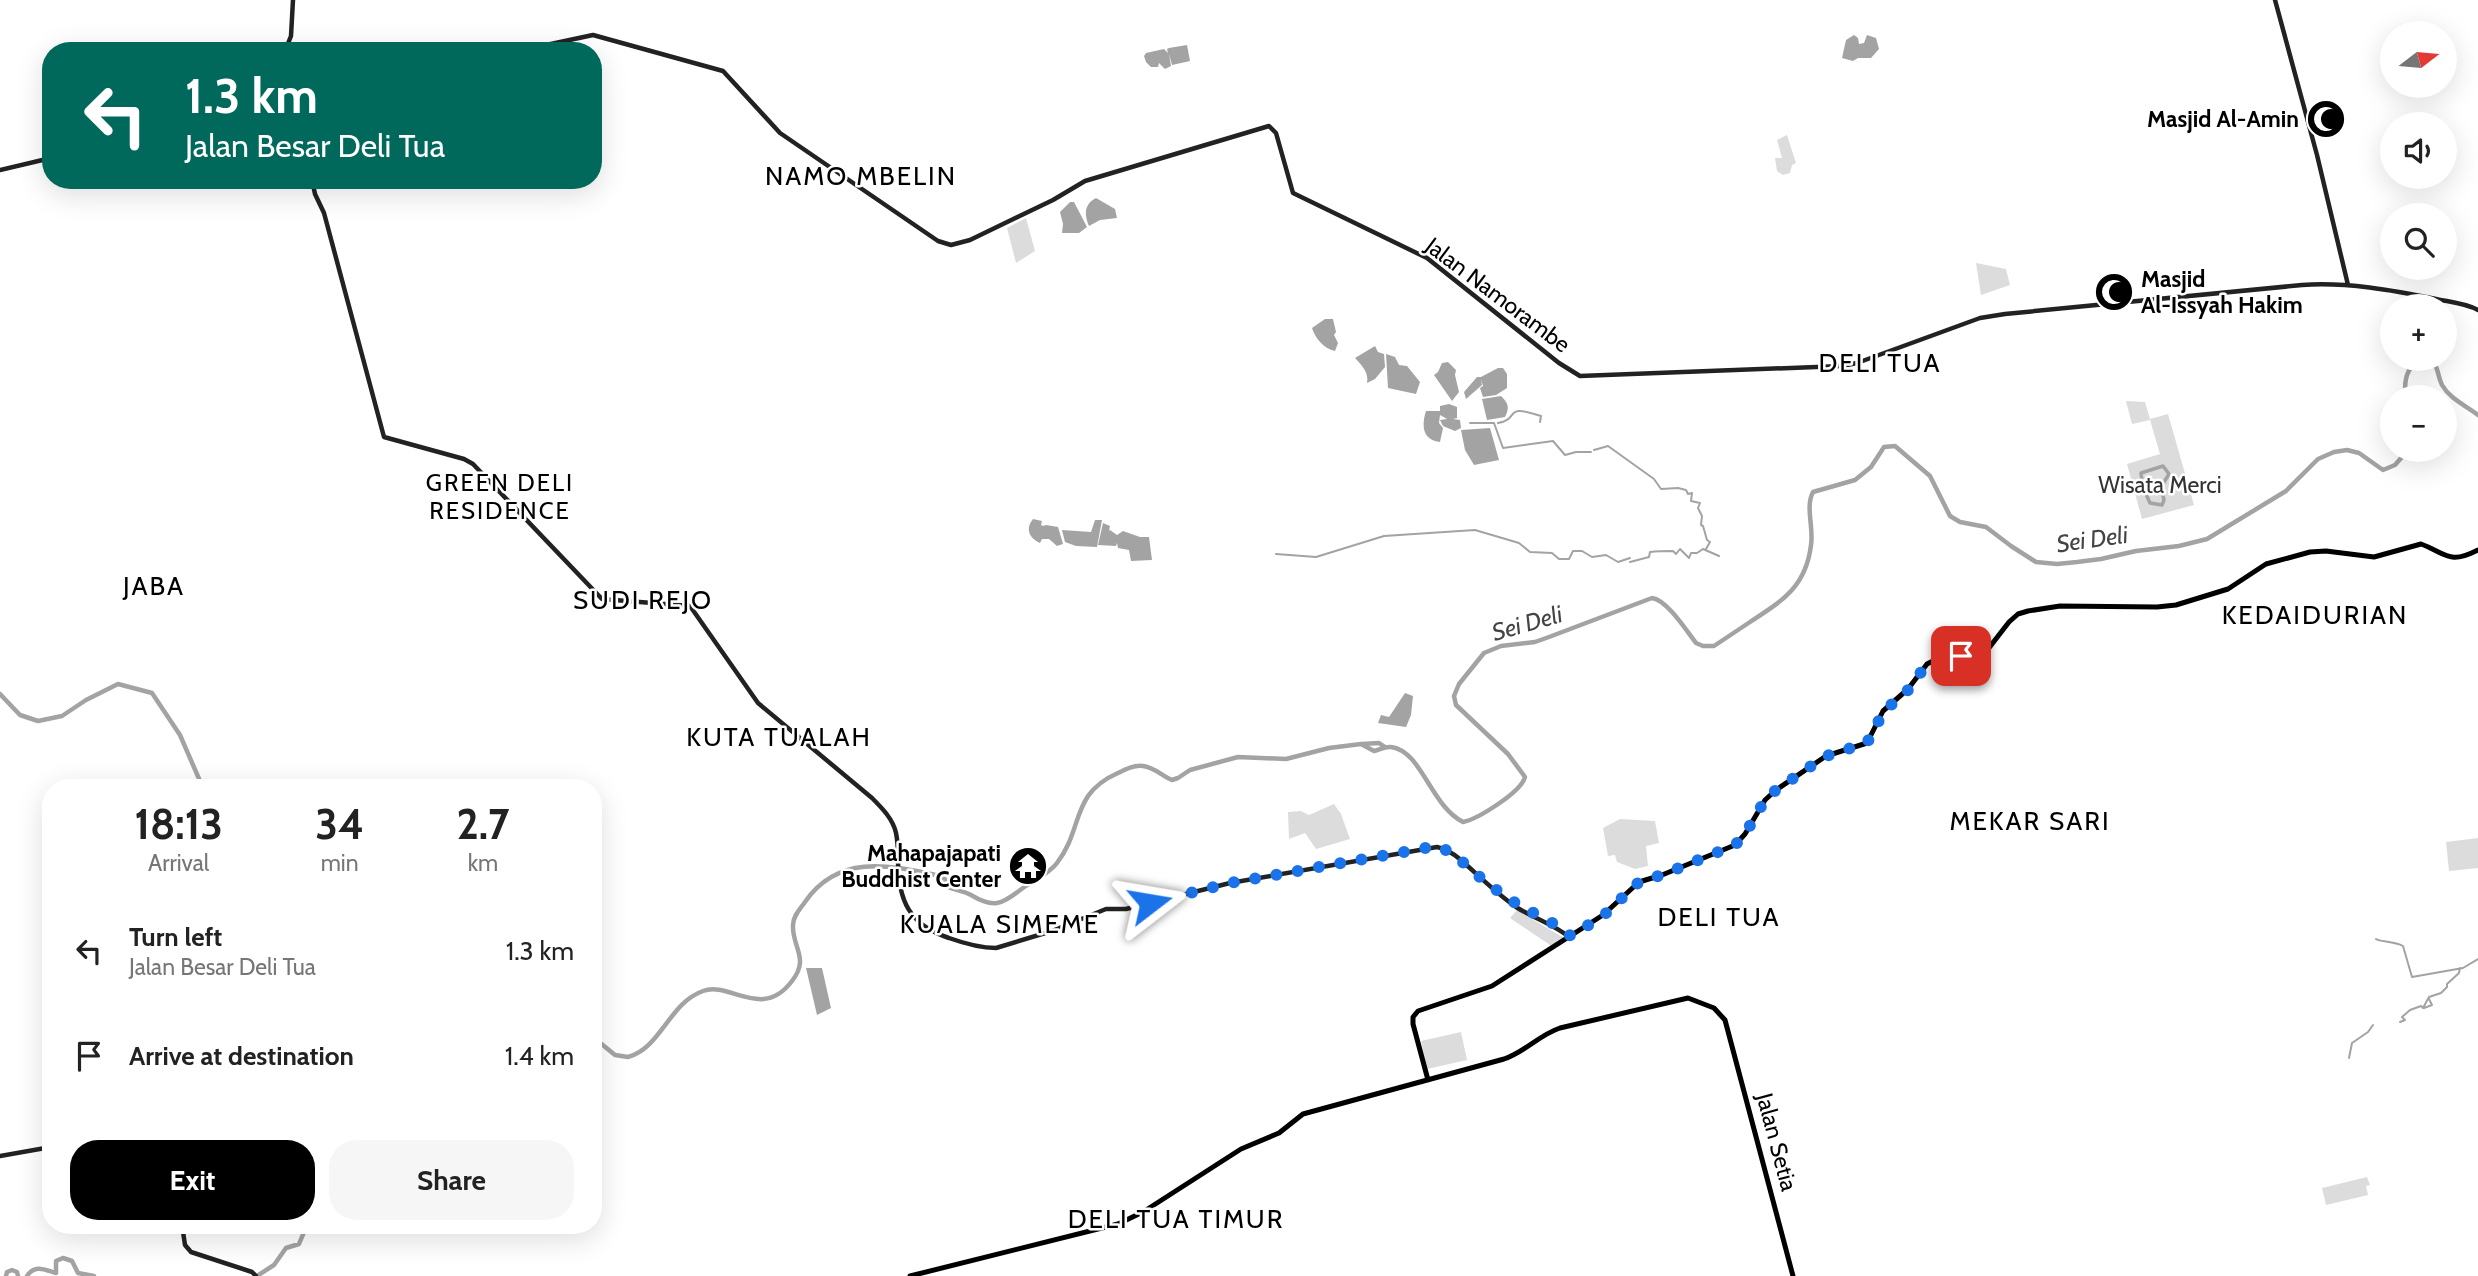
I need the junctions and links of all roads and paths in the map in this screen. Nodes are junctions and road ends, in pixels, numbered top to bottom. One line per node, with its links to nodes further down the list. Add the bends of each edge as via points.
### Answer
1 (293, 0): 3 (main road)
2 (2275, 0): 8 (main road)
3 (289, 42)
4 (558, 42): 8 (main road, Jalan Namorambe, via 593,34 723,71 779,133 938,241 949,244 975,238 1085,181 1269,126 1276,133 1293,193 1427,258 1580,376 1842,366 1980,318 2302,285)
5 (42, 160): 6 (main road)
6 (0, 170)
7 (314, 189): 11 (main road, via 384,437 473,464 602,599 690,606 758,703 892,822 903,901 930,930 988,948 1003,946 1106,909 1126,909 1230,883 1442,847 1516,906)
8 (2348, 285): 9 (main road, via 2419,295)
9 (2478, 310)
10 (2478, 550): 11 (main road, via 2449,558 2421,544 2374,557 2319,550 2266,565 2231,588 2176,604 2060,606 2020,613 1986,653 1927,664 1908,690 1884,711 1867,743 1826,756 1776,790 1735,845 1639,882 1604,915)
11 (1570, 937): 12 (main road, via 1492,986 1418,1011 1413,1024)
12 (1427, 1080): 17 (main road, via 1303,1114 1282,1132 1241,1149 1125,1221); 18 (main road, Jalan Setia, via 1513,1056 1554,1030 1686,998 1714,1009 1724,1018)
13 (42, 1149): 14 (main road)
14 (0, 1156)
15 (183, 1234): 16 (main road, via 191,1252)
16 (254, 1274)
17 (910, 1276)
18 (1793, 1276)

